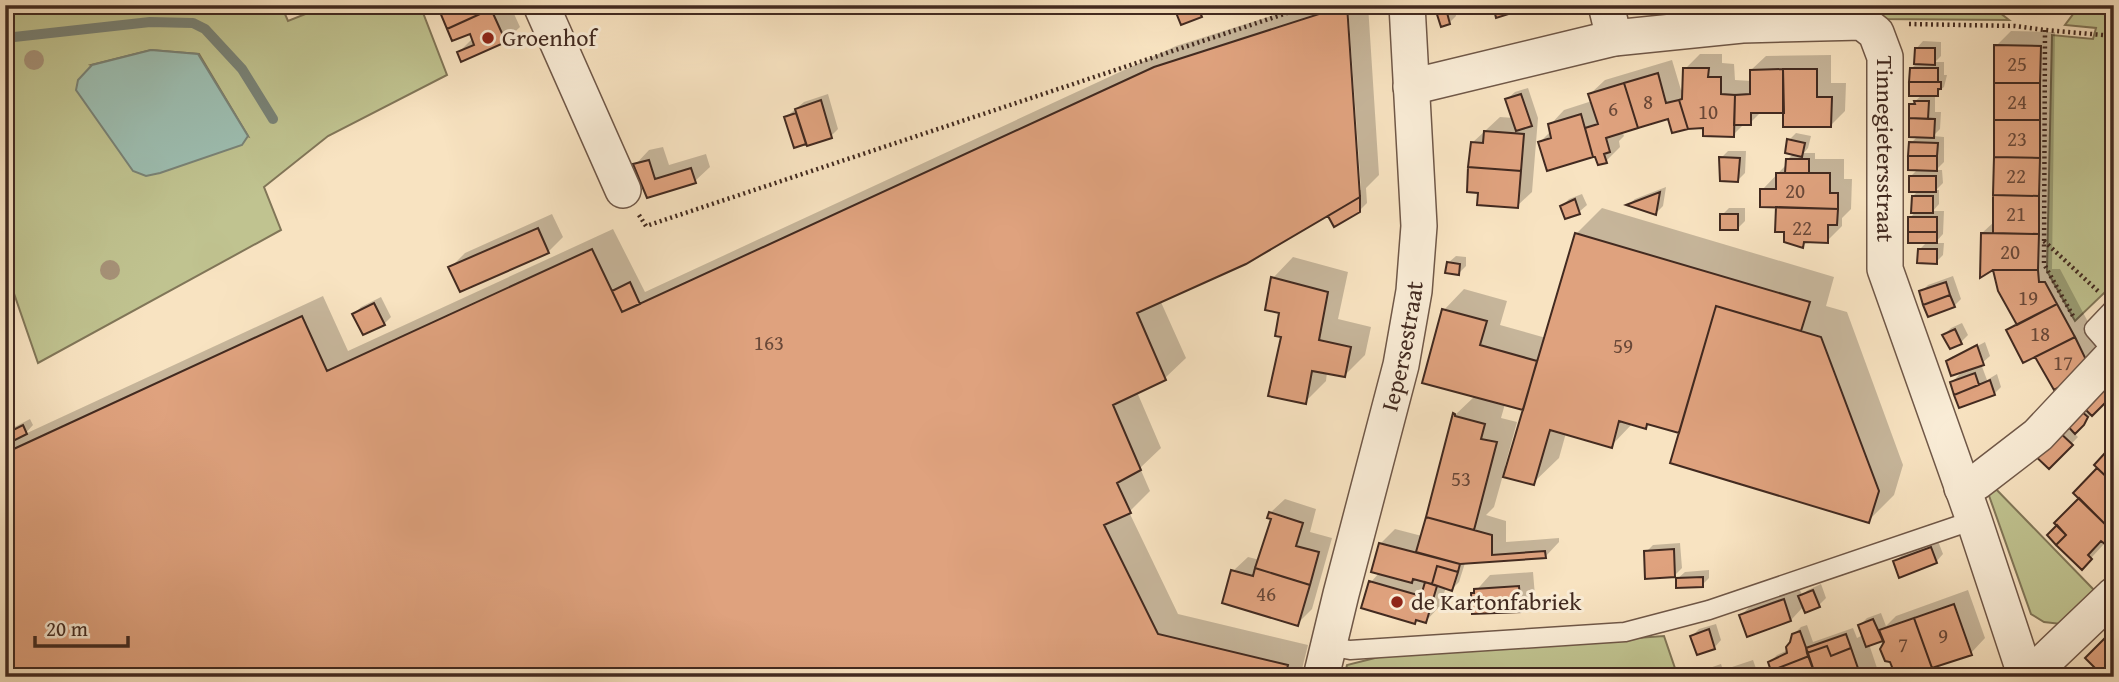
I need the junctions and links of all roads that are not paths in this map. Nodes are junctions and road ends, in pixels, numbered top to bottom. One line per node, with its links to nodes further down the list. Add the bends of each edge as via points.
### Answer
1 (541, 5): 5 (street)
2 (1407, 5): 4 (street, Iepersestraat)
3 (1610, 21): 4 (street, Tinnegietersstraat); 8 (street, Tinnegietersstraat, via 1862,22 1876,33 1885,57 1885,269)
4 (1411, 88): 11 (street, Iepersestraat, via 1419,226 1414,291 1401,365)
5 (623, 190)
6 (2109, 302): 7 (lane)
7 (2107, 345): 8 (street, via 2038,435 1977,482)
8 (1962, 488): 9 (street, Tinnegietersstraat)
9 (1974, 520): 11 (lane, via 1709,610 1625,632 1350,650); 12 (street, Tinnegietersstraat)
10 (2114, 595): 12 (street)
11 (1325, 661)
12 (2027, 677)

